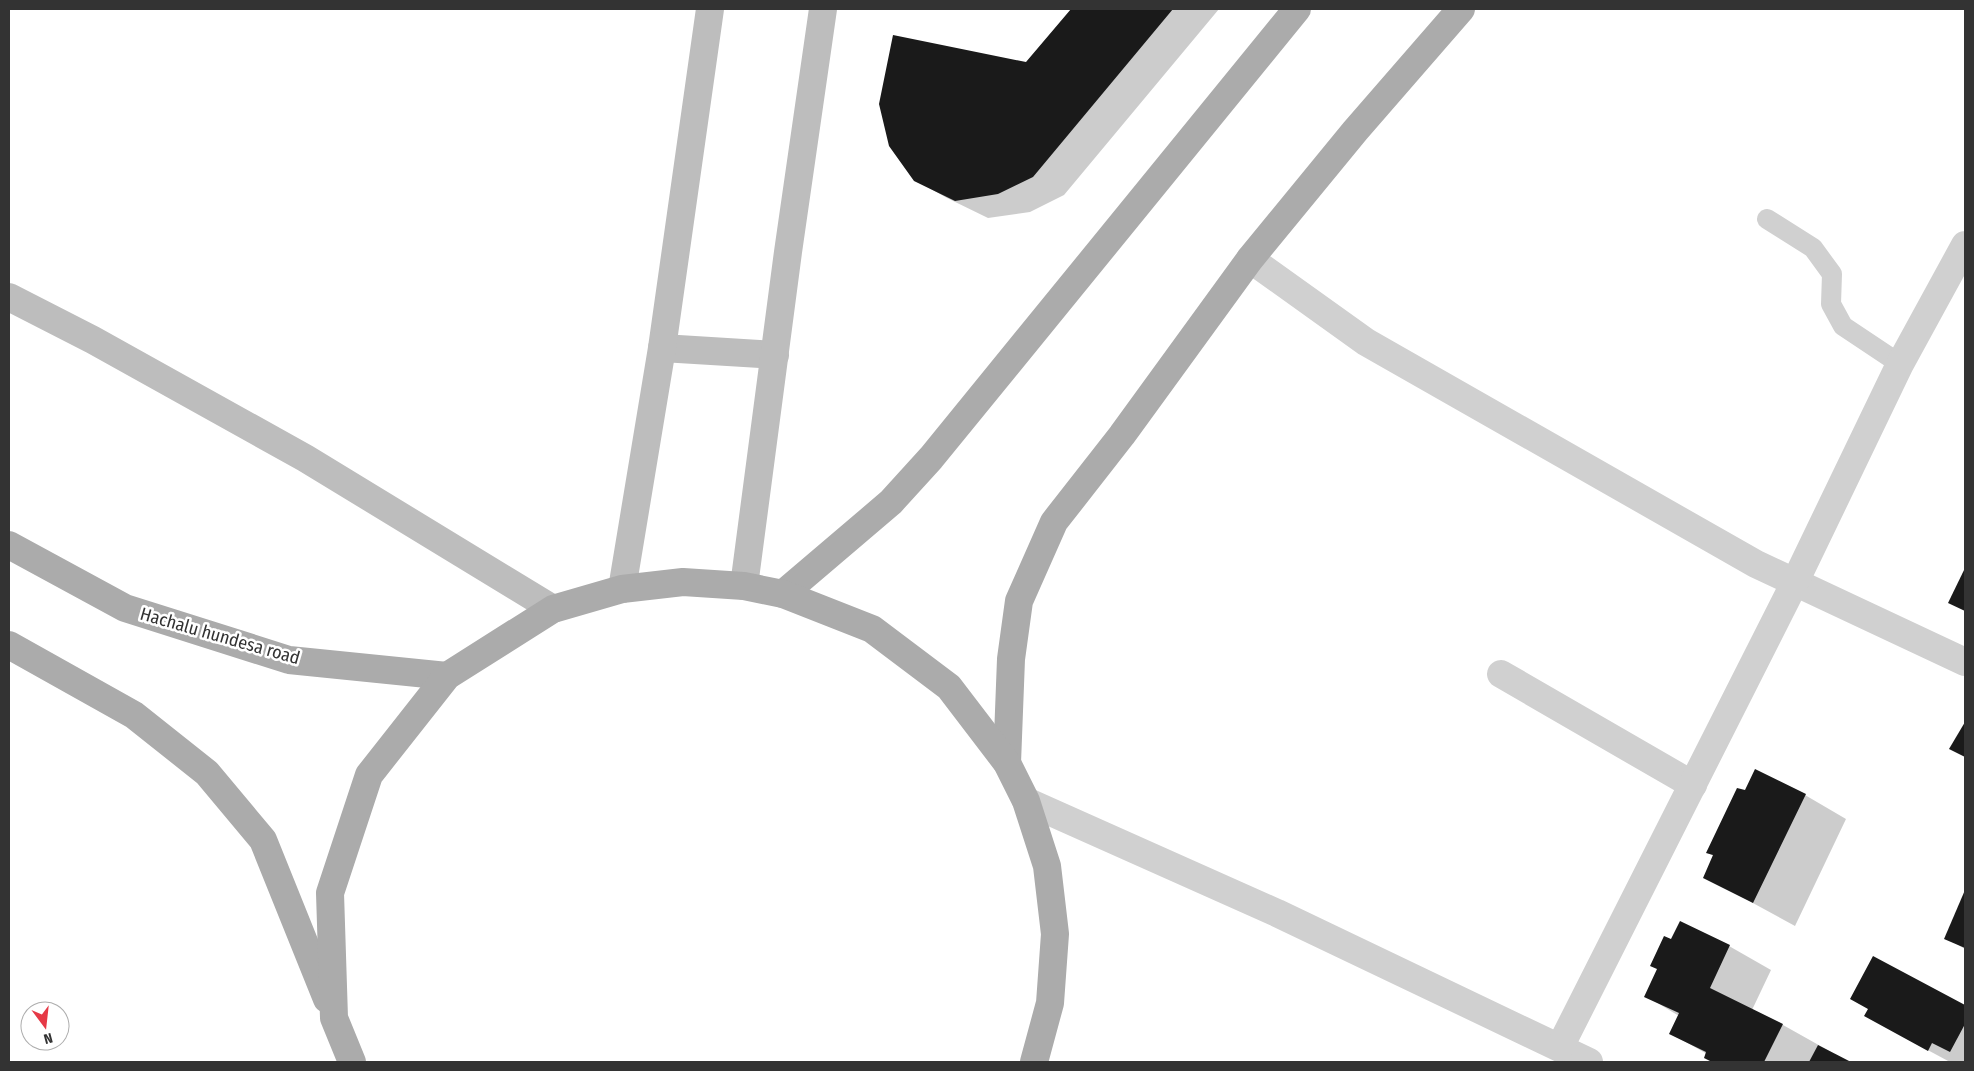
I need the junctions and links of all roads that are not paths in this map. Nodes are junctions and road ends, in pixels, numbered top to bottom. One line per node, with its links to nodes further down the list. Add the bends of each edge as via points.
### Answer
1 (710, 9): 9 (main road)
2 (823, 9): 10 (main road)
3 (1297, 9): 16 (main road, via 931,458 890,502)
4 (1461, 9): 7 (main road)
5 (1767, 219): 11 (lane, via 1813,248 1832,274 1831,304 1843,326)
6 (1965, 245): 11 (street)
7 (1250, 259): 13 (street, via 1366,342 1747,560); 22 (main road, via 1122,435 1054,522 1019,601 1011,659)
8 (9, 297): 17 (main road, via 305,458)
9 (662, 348): 10 (main road); 15 (main road)
10 (776, 355): 14 (main road)
11 (1900, 364): 13 (street)
12 (9, 545): 21 (main road, Hachalu hundesa road, via 126,608 289,660)
13 (1795, 582): 19 (street); 23 (street)
14 (744, 586): 15 (main road, via 683,582); 16 (main road)
15 (622, 589): 17 (main road)
16 (783, 594): 22 (main road, via 880,635 948,687)
17 (553, 610): 21 (main road)
18 (9, 645): 25 (main road, via 134,715 207,772 263,840)
19 (1965, 662)
20 (1501, 674): 23 (street)
21 (447, 676): 25 (main road, via 369,775 330,893)
22 (1007, 763): 24 (main road)
23 (1693, 785): 26 (street)
24 (1026, 800): 26 (street, via 1277,913); 28 (main road, via 1047,866 1055,934 1050,1003)
25 (334, 1018): 27 (main road)
26 (1560, 1048): 29 (street)
27 (352, 1062)
28 (1034, 1062)
29 (1588, 1062)

